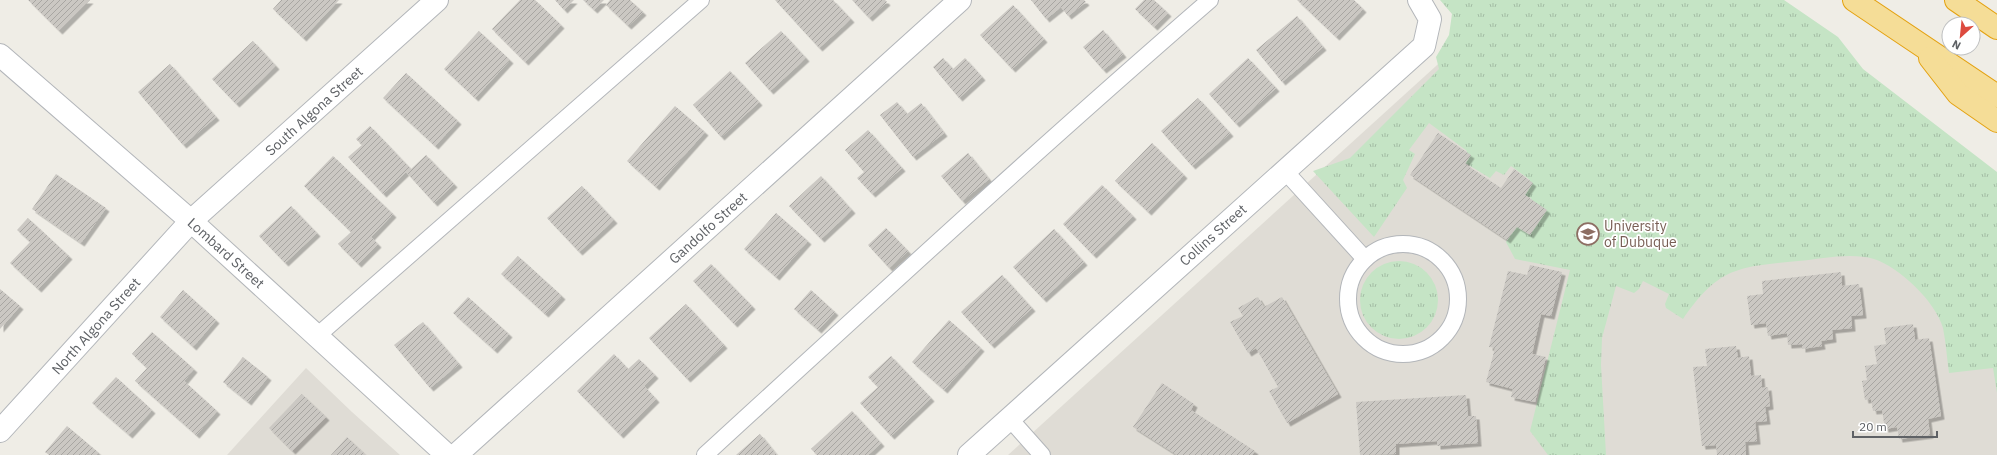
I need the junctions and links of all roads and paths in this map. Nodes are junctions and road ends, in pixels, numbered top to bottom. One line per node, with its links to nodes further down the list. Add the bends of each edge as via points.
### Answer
1 (437, 0): 14 (street, South Algona Street)
2 (701, 0): 16 (lane)
3 (960, 0): 20 (street, Gandolfo Street)
4 (1210, 0): 21 (lane, via 928,250)
5 (1854, 0): 9 (highway)
6 (1956, 0): 8 (highway)
7 (1421, 1): 13 (street, Collins Street, via 1430,19 1424,46)
8 (1997, 28)
9 (1916, 41): 11 (highway); 12 (highway, via 1958,94)
10 (0, 55): 14 (street, Lombard Street)
11 (1997, 96)
12 (1997, 122)
13 (1284, 170): 15 (lane); 17 (street, Collins Street)
14 (191, 221): 16 (street, Lombard Street); 18 (street, North Algona Street)
15 (1365, 259): 15 (lane, via 1381,248 1400,244 1419,246 1436,254 1450,268 1458,285 1459,304 1454,323 1443,338 1428,349 1411,355 1393,354 1375,347 1362,337 1353,322 1348,305 1348,288)
16 (317, 336): 19 (street, Lombard Street)
17 (1010, 419): 22 (street, Collins Street); 23 (lane)
18 (0, 431)
19 (447, 455)
20 (456, 455)
21 (706, 455)
22 (969, 455)
23 (1042, 455)

